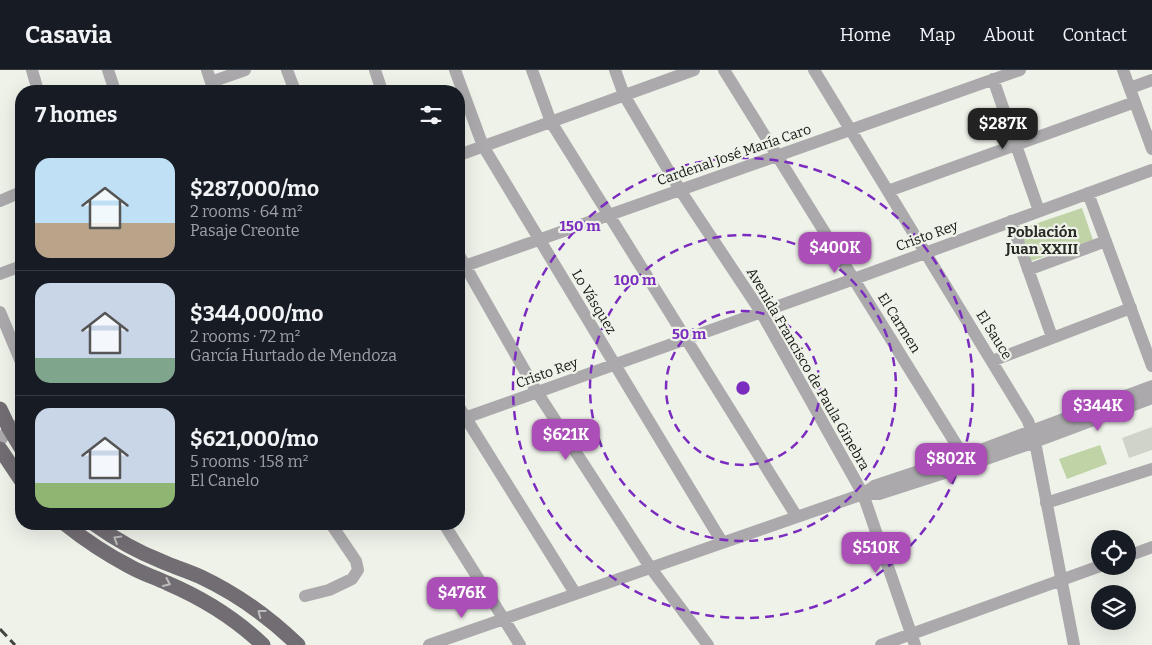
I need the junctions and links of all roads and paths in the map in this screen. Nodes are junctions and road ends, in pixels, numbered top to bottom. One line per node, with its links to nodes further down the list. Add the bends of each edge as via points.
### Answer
1 (32, 70): 17 (street)
2 (108, 70): 18 (street)
3 (245, 70): 16 (street)
4 (287, 70): 19 (street)
5 (375, 70): 20 (street)
6 (455, 70): 21 (street, Lo Vásquez)
7 (532, 70): 26 (street)
8 (615, 70): 23 (street, Avenida Francisco de Paula Ginebra)
9 (694, 70): 23 (street)
10 (724, 70): 32 (street, El Carmen)
11 (814, 70): 27 (street, El Sauce)
12 (1020, 70): 14 (street, Cardenal José María Caro)
13 (1123, 70): 22 (street)
14 (993, 80): 27 (street, Cardenal José María Caro); 29 (street)
15 (1152, 80): 22 (street)
16 (211, 81)
17 (36, 85)
18 (113, 85)
19 (292, 85)
20 (380, 85)
21 (461, 85)
22 (1130, 88): 25 (street)
23 (624, 95): 26 (street); 34 (street, Avenida Francisco de Paula Ginebra)
24 (465, 97): 28 (street, Lo Vásquez)
25 (1135, 102): 29 (street); 30 (street)
26 (551, 122): 28 (street); 40 (street)
27 (851, 130): 32 (street, Cardenal José María Caro); 35 (street, El Sauce)
28 (483, 146): 31 (street); 42 (street, Lo Vásquez)
29 (1016, 146): 35 (street); 39 (street)
30 (1152, 149)
31 (465, 153)
32 (778, 155): 34 (street, Cardenal José María Caro); 50 (street, El Carmen)
33 (1152, 170): 36 (street, Cristo Rey)
34 (680, 190): 40 (street, Cardenal José María Caro); 53 (street, Avenida Francisco de Paula Ginebra)
35 (888, 192): 44 (street, El Sauce)
36 (1088, 193): 39 (street, Cristo Rey); 43 (street)
37 (15, 195): 38 (street)
38 (0, 201)
39 (1039, 211): 41 (street, Cristo Rey)
40 (609, 215): 42 (street, Cardenal José María Caro); 55 (street)
41 (1011, 221): 44 (street, Cristo Rey); 48 (street)
42 (539, 240): 45 (street, Cardenal José María Caro); 58 (street, Lo Vásquez)
43 (1106, 241): 48 (street); 51 (street)
44 (925, 252): 50 (street, Cristo Rey); 57 (street, El Sauce)
45 (465, 262)
46 (15, 268): 49 (street)
47 (465, 270): 61 (street)
48 (1028, 270): 54 (street)
49 (0, 274)
50 (854, 279): 53 (street, Cristo Rey); 70 (street, El Carmen)
51 (1130, 308): 54 (street); 59 (street)
52 (0, 312): 56 (street)
53 (761, 312): 55 (street, Cristo Rey); 73 (street, Avenida Francisco de Paula Ginebra)
54 (1052, 337): 57 (street)
55 (686, 339): 58 (street, Cristo Rey); 75 (street)
56 (15, 348)
57 (992, 361): 67 (street, El Sauce, via 1024,413)
58 (614, 365): 61 (street, Cristo Rey); 80 (street, Lo Vásquez)
59 (1152, 366)
60 (1152, 386): 67 (street)
61 (538, 392): 64 (street, Cristo Rey); 83 (street)
62 (1152, 398): 67 (street)
63 (0, 409): 66 (main road)
64 (465, 418)
65 (465, 424): 86 (street)
66 (15, 426): 68 (street)
67 (1033, 436): 70 (street); 74 (street, El Sauce)
68 (0, 441)
69 (0, 449): 72 (main road)
70 (967, 460): 73 (street, via 874,486)
71 (1152, 469): 74 (street)
72 (15, 471)
73 (863, 494): 75 (street); 89 (street, Avenida Francisco de Paula Ginebra)
74 (1046, 504): 85 (street, El Sauce)
75 (797, 517): 80 (street)
76 (73, 530): 90 (main road, one-way to 90, via 113,557 213,607)
77 (104, 530): 91 (main road, one-way to 77, via 267,617 233,594 140,552)
78 (335, 530): 87 (street, via 356,561 358,570 352,579 329,590)
79 (448, 530): 88 (street)
80 (722, 542): 83 (street)
81 (1152, 547): 82 (street)
82 (1136, 553)
83 (650, 567): 86 (street); 94 (street)
84 (1091, 569): 85 (street)
85 (1061, 580): 89 (street); 96 (street, El Sauce)
86 (575, 593): 88 (street)
87 (304, 596)
88 (503, 618): 92 (street); 93 (street)
89 (913, 640): 95 (street)
90 (263, 645)
91 (298, 645)
92 (429, 645)
93 (520, 645)
94 (708, 645)
95 (881, 645)
96 (1074, 645)

